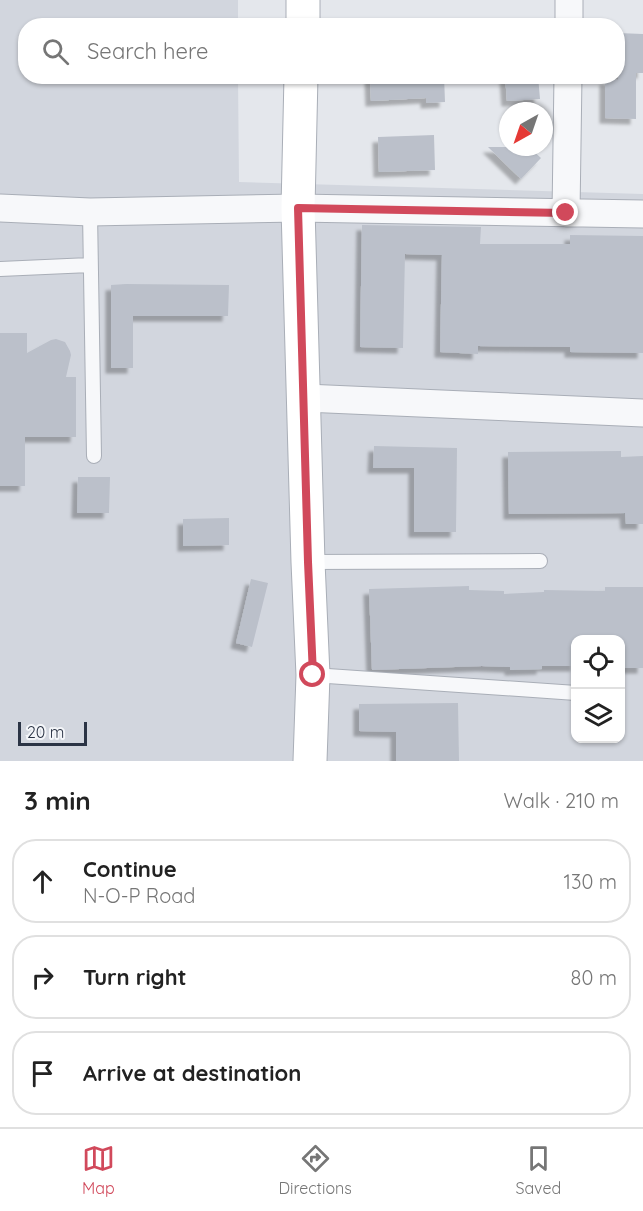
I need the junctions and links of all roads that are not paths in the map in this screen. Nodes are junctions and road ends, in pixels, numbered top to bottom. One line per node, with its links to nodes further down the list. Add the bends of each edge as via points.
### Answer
1 (303, 0): 3 (street)
2 (569, 0): 4 (street)
3 (303, 18)
4 (569, 18)
5 (302, 84): 8 (street)
6 (568, 84): 10 (street)
7 (0, 208): 9 (street)
8 (298, 208): 9 (street); 10 (street); 14 (street)
9 (90, 212): 12 (lane)
10 (566, 213): 11 (street)
11 (643, 214)
12 (90, 265): 13 (lane); 16 (lane)
13 (0, 269)
14 (305, 398): 15 (street); 18 (street)
15 (643, 413)
16 (94, 456)
17 (540, 561): 18 (lane)
18 (308, 562): 19 (street)
19 (313, 675): 20 (lane); 21 (street)
20 (571, 693)
21 (310, 761)

